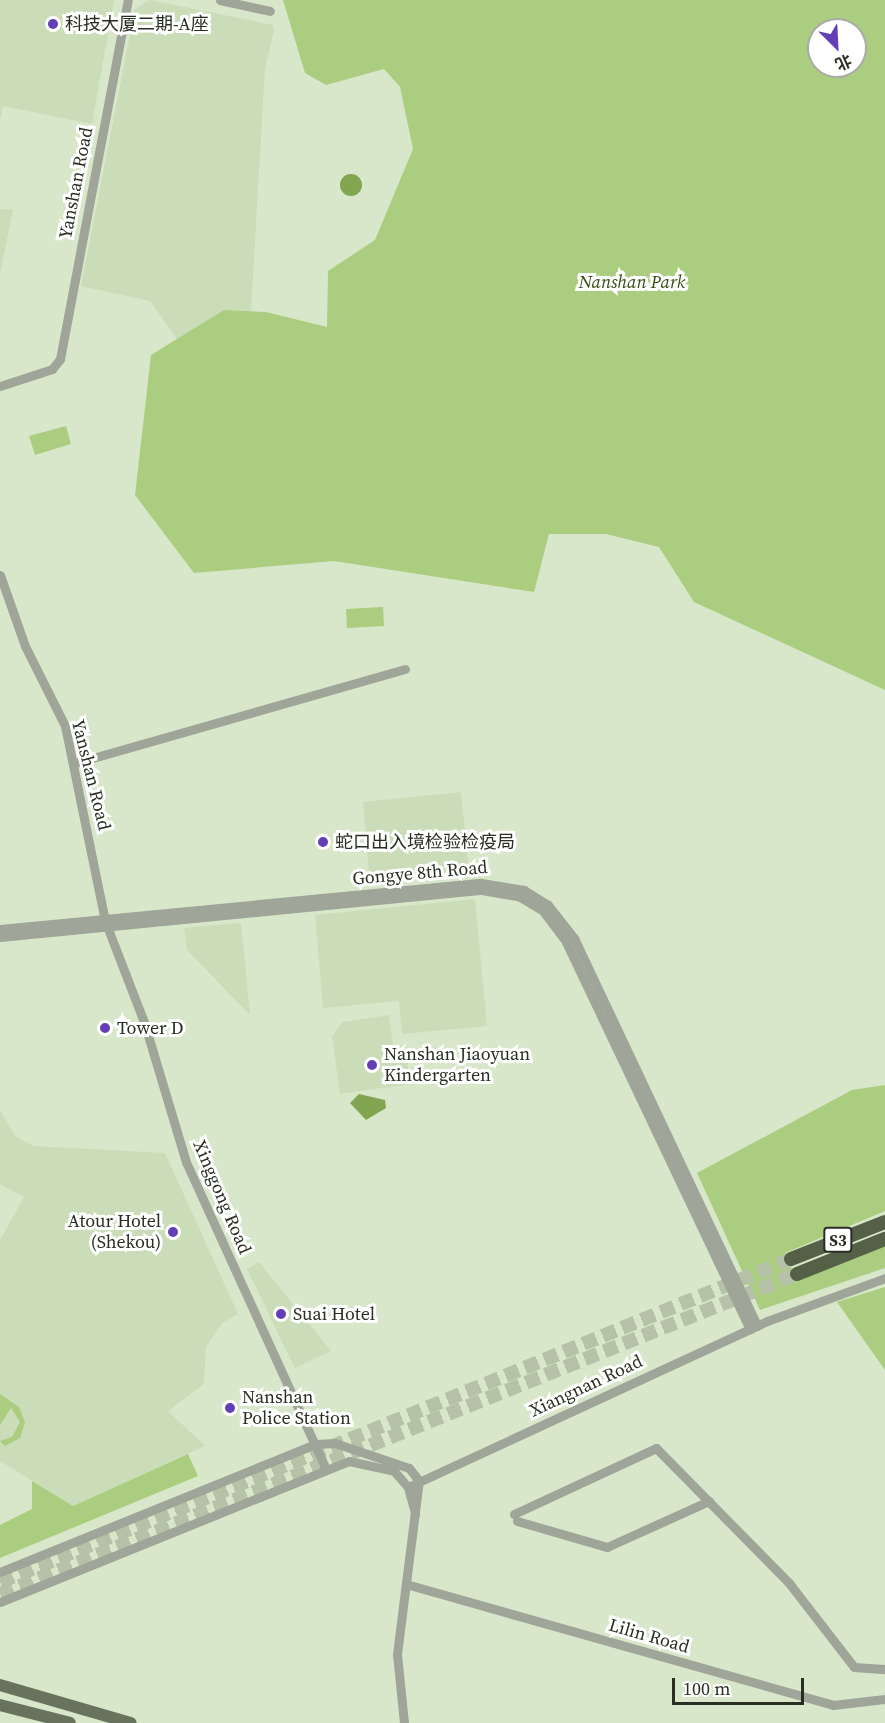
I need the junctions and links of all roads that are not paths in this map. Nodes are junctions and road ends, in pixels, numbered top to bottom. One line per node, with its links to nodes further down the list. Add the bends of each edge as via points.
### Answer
1 (128, 0): 4 (street, Yanshan Road, via 60,359 52,369)
2 (220, 0): 3 (street)
3 (270, 11)
4 (0, 386)
5 (0, 575): 7 (street, Yanshan Road, via 25,646 65,726)
6 (405, 669): 7 (street)
7 (75, 763): 8 (street, Yanshan Road)
8 (106, 924): 9 (street, Gongye 8th Road); 10 (street, Gongye 8th Road); 16 (street, Gongye 8th Road, via 482,890 511,893 533,903 566,942); 17 (street, Xinggong Road, via 144,1022 186,1162)
9 (0, 928)
10 (0, 937)
11 (885, 1222): 13 (highway, S3)
12 (885, 1239): 14 (highway, S3)
13 (791, 1259)
14 (797, 1274)
15 (885, 1278): 16 (street, Xiangnan Road)
16 (754, 1327): 19 (street, Xiangnan Road)
17 (316, 1444): 18 (street, Xinggong Road); 19 (street, via 335,1443 409,1468); 23 (street)
18 (326, 1469): 20 (street, via 370,1461 394,1471); 25 (street)
19 (419, 1481): 20 (street, Xiangnan Road); 22 (street)
20 (408, 1487): 22 (street)
21 (708, 1501): 21 (street, via 656,1448 516,1518 607,1547); 26 (street, via 789,1583 854,1667)
22 (415, 1514): 24 (street)
23 (0, 1572)
24 (406, 1584): 28 (street, Lilin Road, via 833,1705); 32 (street, via 397,1665)
25 (0, 1602)
26 (885, 1668)
27 (0, 1685): 31 (main road)
28 (885, 1700)
29 (0, 1705): 30 (main road)
30 (70, 1723)
31 (131, 1723)
32 (404, 1723)

